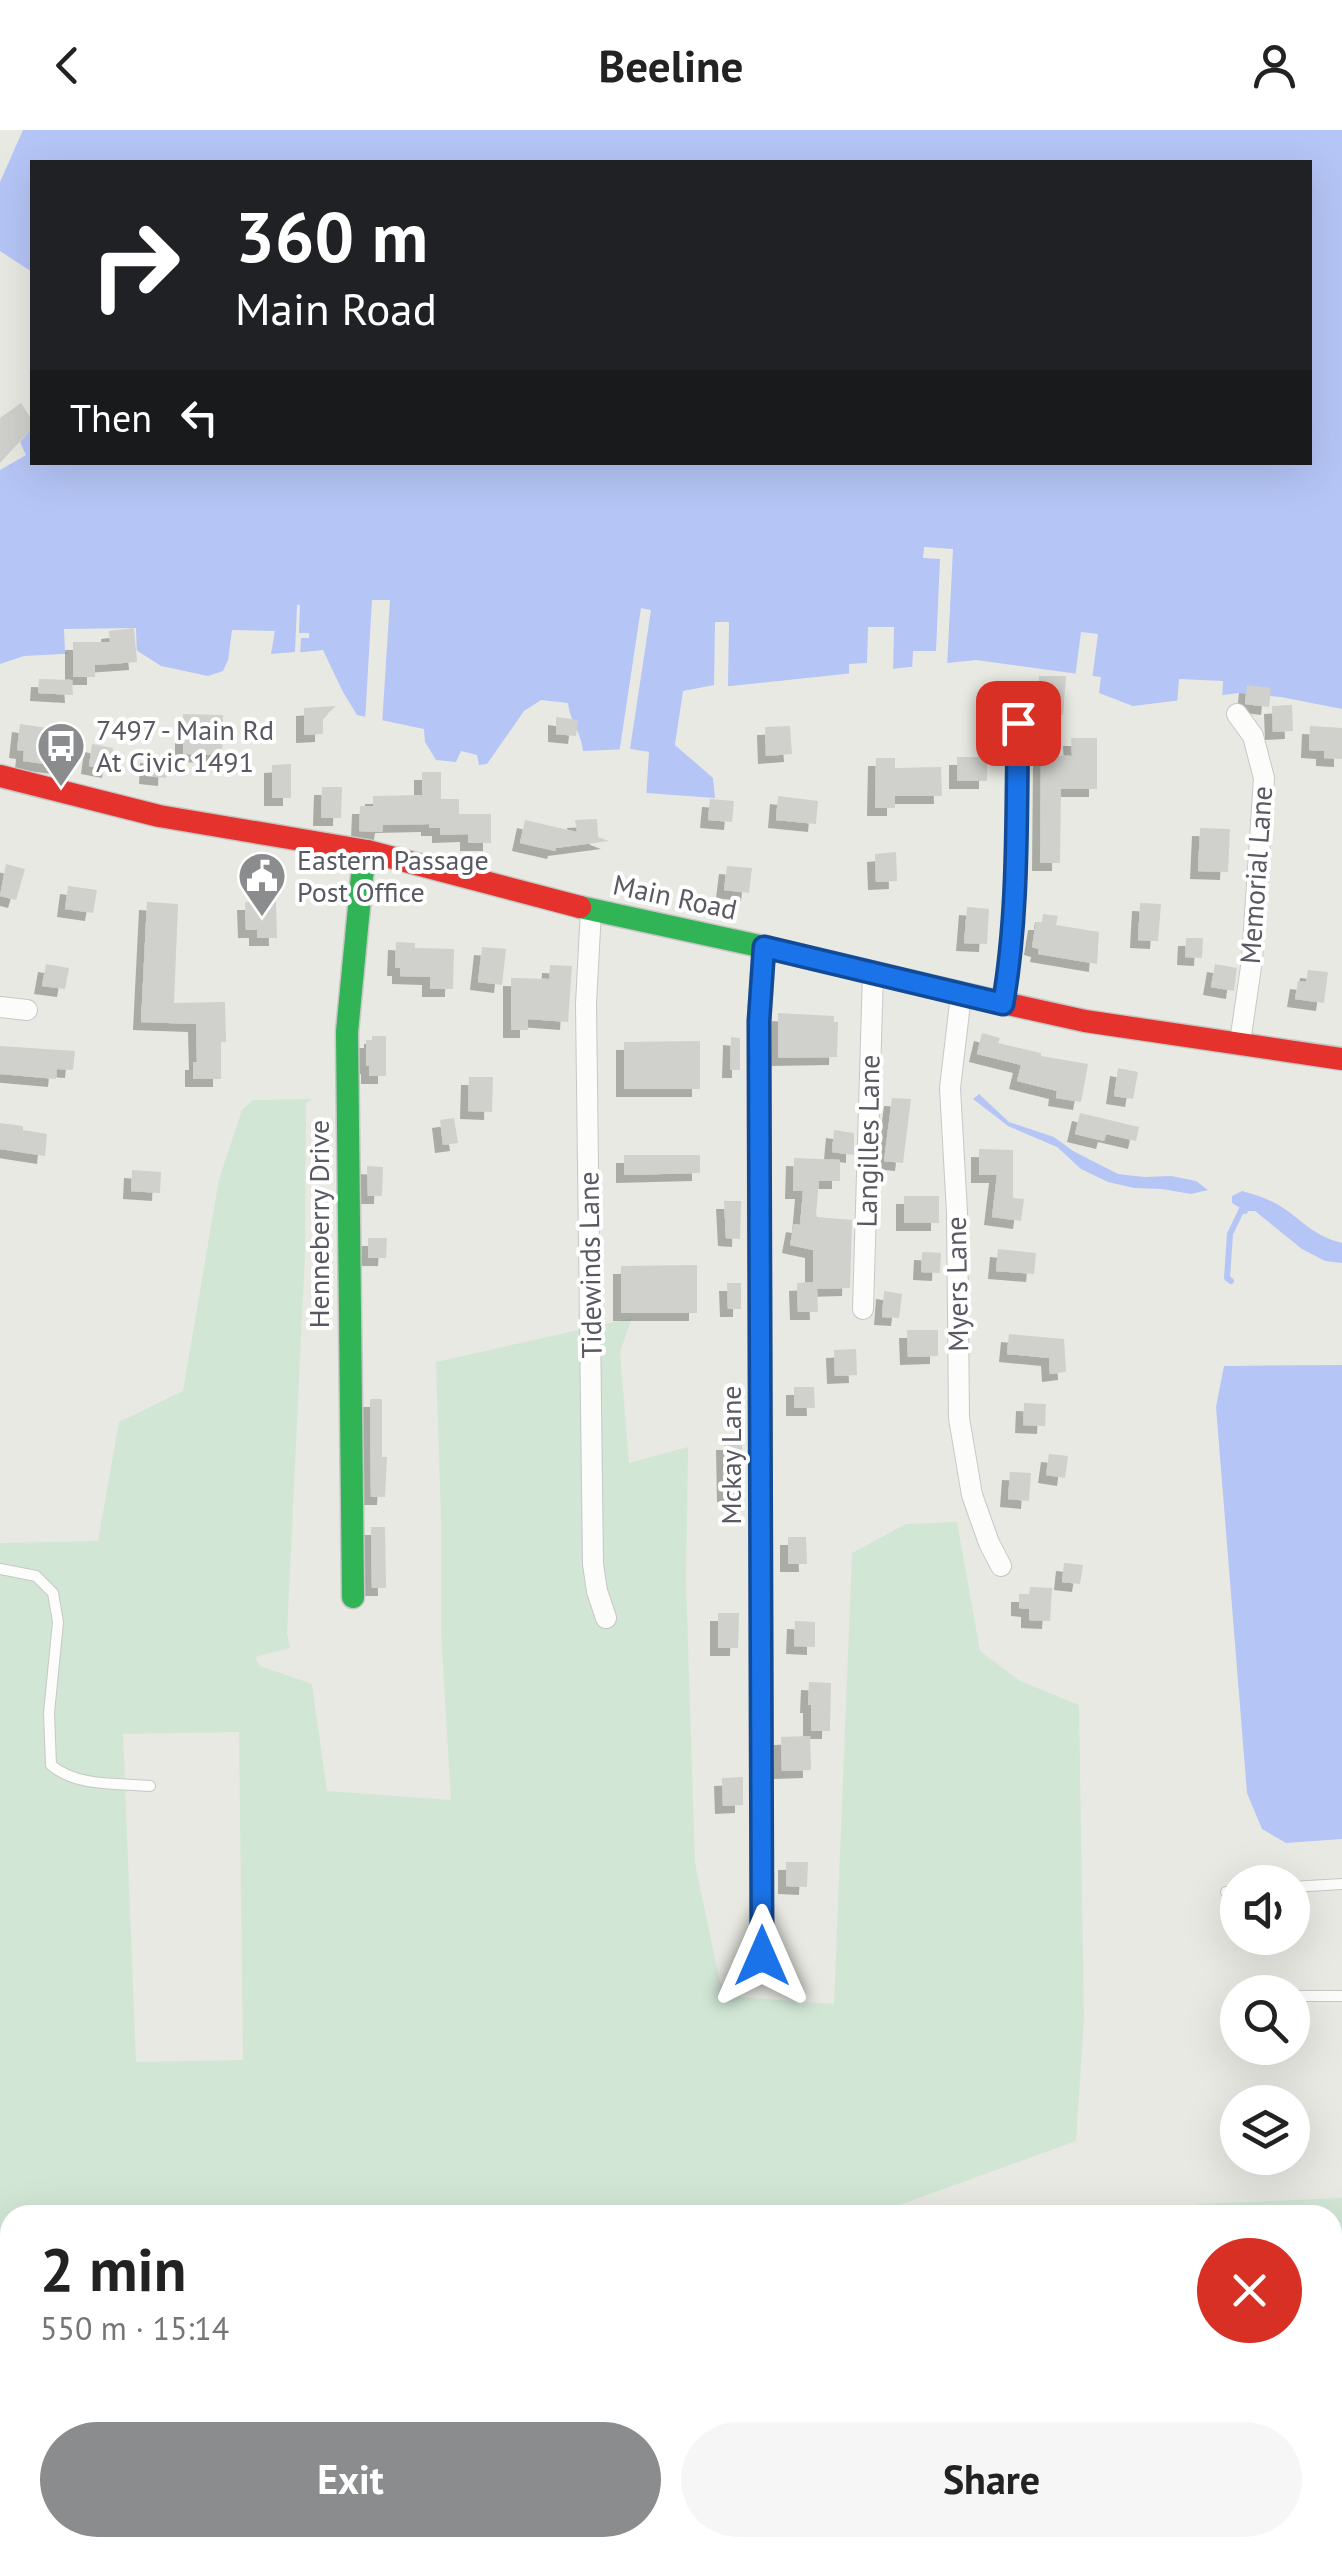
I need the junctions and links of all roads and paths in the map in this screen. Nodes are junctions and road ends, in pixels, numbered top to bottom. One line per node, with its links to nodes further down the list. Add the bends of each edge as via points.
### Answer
1 (1237, 714): 12 (street, Memorial Lane, via 1253,736 1264,778)
2 (1018, 723): 9 (street, via 1012,936)
3 (0, 776): 4 (street, Main Road, via 159,816)
4 (367, 852): 5 (street, Main Road); 17 (street, Henneberry Drive, via 347,1032)
5 (592, 910): 6 (street, Main Road); 18 (street, Tidewinds Lane, via 586,1004 594,1564)
6 (764, 947): 7 (street, Main Road); 22 (street, Mckay Lane)
7 (873, 973): 8 (street, Main Road); 14 (street, Langilles Lane)
8 (961, 995): 9 (street, Main Road); 15 (street, Myers Lane, via 950,1088 959,1418 972,1495)
9 (1003, 1004): 12 (street, Main Road)
10 (0, 1006): 11 (street)
11 (27, 1010)
12 (1240, 1042): 13 (street, Main Road)
13 (1342, 1058)
14 (864, 1309)
15 (1001, 1566)
16 (0, 1569): 19 (lane, via 36,1576 53,1593 58,1622 51,1765 88,1781)
17 (353, 1597)
18 (606, 1618)
19 (150, 1786)
20 (1342, 1884): 21 (lane)
21 (1310, 1886)
22 (762, 1963)
23 (1310, 1996): 24 (lane)
24 (1342, 1996)

